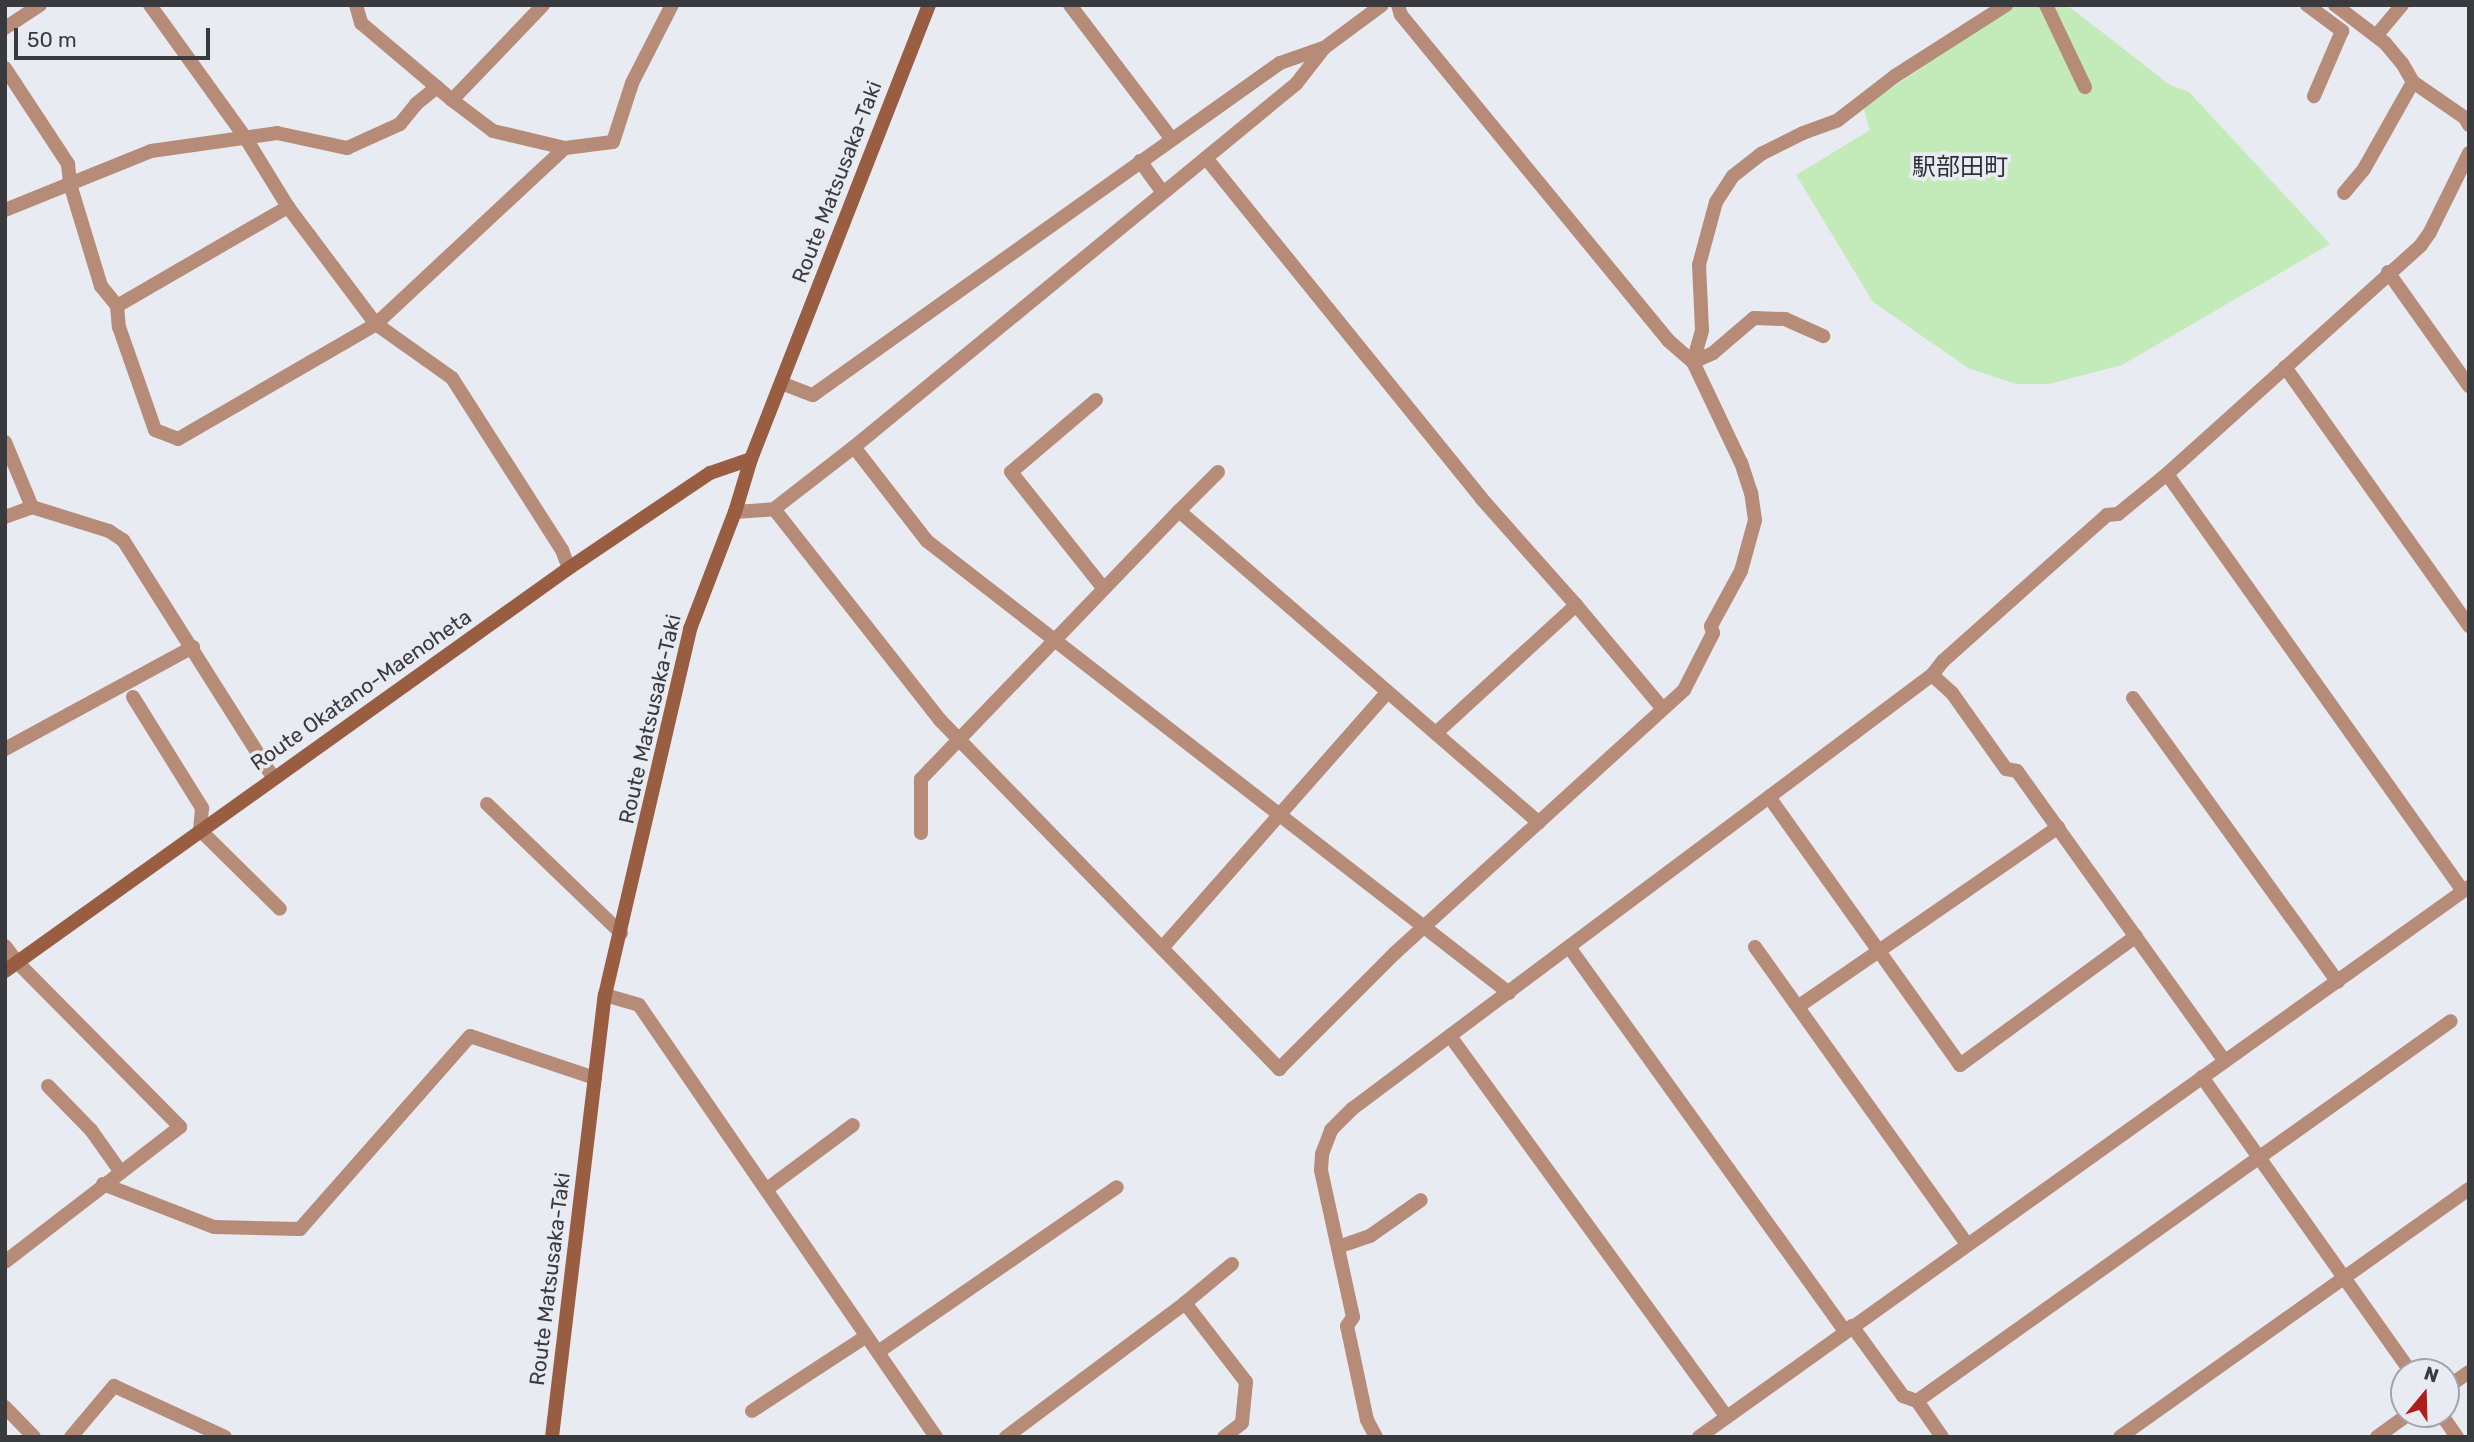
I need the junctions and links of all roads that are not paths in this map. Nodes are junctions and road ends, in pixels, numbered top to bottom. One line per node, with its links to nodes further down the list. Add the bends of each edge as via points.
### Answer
1 (40, 5): 15 (street)
2 (150, 5): 25 (street)
3 (356, 5): 21 (street, via 361,23)
4 (543, 5): 23 (street)
5 (672, 5): 27 (street, via 632,83 613,142)
6 (929, 5): 42 (main road, Route Matsusaka-Taki)
7 (1070, 5): 26 (street)
8 (1382, 5): 17 (street)
9 (1398, 5): 40 (street, via 1401,15 1668,340)
10 (2006, 5): 40 (street, via 1895,76 1838,120 1761,154 1733,176 1716,202 1699,265 1702,330)
11 (2046, 5): 20 (street)
12 (2307, 5): 22 (street, via 2342,31)
13 (2335, 5): 16 (street)
14 (2402, 5): 16 (street)
15 (5, 28)
16 (2376, 36): 19 (street)
17 (1324, 48): 26 (street, via 1280,63); 29 (street, via 1296,84)
18 (5, 68): 31 (street, via 68,164)
19 (2413, 82): 24 (street); 33 (street, via 2364,169)
20 (2085, 87)
21 (437, 88): 23 (street); 25 (street, via 400,124 347,148 277,133)
22 (2314, 96)
23 (452, 100): 27 (street, via 493,131)
24 (2469, 125)
25 (245, 137): 31 (street, via 151,151); 34 (street)
26 (1171, 138): 30 (street)
27 (565, 148): 38 (street)
28 (2469, 153): 36 (street, via 2430,232)
29 (1206, 158): 32 (street); 57 (street, via 1481,498)
30 (1140, 160): 32 (street); 42 (street, via 813,395)
31 (70, 184): 35 (street); 37 (street, via 101,286)
32 (1163, 193): 46 (street)
33 (2344, 194)
34 (288, 207): 37 (street); 38 (street)
35 (5, 210)
36 (2388, 272): 41 (street); 43 (street)
37 (117, 306): 38 (street, via 119,327 155,430 178,439)
38 (376, 324): 55 (street, via 452,378 562,550)
39 (1823, 336): 40 (street, via 1785,319 1754,318 1713,354)
40 (1693, 362): 65 (street, via 1741,463 1755,520 1741,571 1711,626 1713,633 1684,690)
41 (2285, 367): 49 (street); 58 (street)
42 (781, 383): 47 (main road, Route Matsusaka-Taki)
43 (2469, 386)
44 (1096, 400): 56 (street, via 1011,472)
45 (5, 442): 50 (street)
46 (854, 447): 51 (street); 59 (street, via 928,541)
47 (751, 459): 53 (main road, Route Matsusaka-Taki); 55 (main road, Route Okatano-Maenoheta, via 710,473)
48 (1218, 472): 52 (street)
49 (2167, 474): 61 (street, via 2119,514 2107,515); 77 (street)
50 (32, 507): 54 (street); 60 (street, via 109,531 123,540)
51 (774, 509): 53 (street); 67 (street)
52 (1179, 511): 56 (street); 62 (street)
53 (736, 512): 80 (main road, Route Matsusaka-Taki, via 690,628)
54 (5, 517)
55 (569, 569): 69 (main road, Route Okatano-Maenoheta)
56 (1104, 589): 59 (street)
57 (1576, 605): 65 (street); 66 (street)
58 (2469, 626)
59 (1053, 642): 67 (street); 72 (street)
60 (193, 647): 68 (street); 69 (street)
61 (1932, 675): 70 (street); 74 (street, via 1952,693 2006,769 2017,771)
62 (1388, 692): 66 (street); 72 (street)
63 (133, 697): 75 (street, via 202,808)
64 (2133, 698): 88 (street)
65 (1661, 708): 73 (street)
66 (1436, 733): 73 (street)
67 (958, 740): 76 (street, via 921,779); 85 (street)
68 (5, 749)
69 (273, 777): 75 (main road, Route Okatano-Maenoheta)
70 (1769, 797): 83 (street); 86 (street)
71 (487, 804): 80 (street)
72 (1279, 815): 79 (street); 85 (street)
73 (1539, 823): 79 (street)
74 (2058, 827): 81 (street); 86 (street)
75 (200, 830): 78 (street); 87 (main road, Route Okatano-Maenoheta)
76 (920, 833)
77 (2466, 889): 88 (street)
78 (280, 909)
79 (1426, 928): 85 (street, via 1279,1069); 89 (street)
80 (621, 933): 90 (main road, Route Matsusaka-Taki)
81 (2136, 936): 86 (street, via 1959,1065); 94 (street)
82 (5, 946): 87 (street)
83 (1569, 947): 89 (street); 112 (street)
84 (1755, 947): 91 (street)
85 (1162, 948)
86 (1879, 951): 91 (street)
87 (11, 967): 100 (street, via 180,1127)
88 (2338, 982): 94 (street)
89 (1509, 993): 93 (street)
90 (605, 995): 96 (main road, Route Matsusaka-Taki); 103 (street, via 639,1005)
91 (1798, 1006): 106 (street)
92 (2451, 1021): 99 (street)
93 (1450, 1036): 107 (street, via 1331,1130 1321,1170); 119 (street)
94 (2225, 1061): 95 (street)
95 (2202, 1077): 99 (street); 106 (street)
96 (595, 1078): 101 (street, via 470,1036 300,1228 214,1227); 123 (main road, Route Matsusaka-Taki)
97 (48, 1086): 100 (street, via 91,1130)
98 (853, 1125): 103 (street)
99 (2258, 1159): 110 (street); 116 (street)
100 (120, 1171): 101 (street)
101 (103, 1184): 108 (street)
102 (1117, 1187): 114 (street)
103 (766, 1189): 113 (street)
104 (2469, 1189): 110 (street)
105 (1421, 1200): 107 (street, via 1370,1236)
106 (1967, 1244): 112 (street)
107 (1338, 1247): 127 (street, via 1353,1317 1347,1325 1367,1420)
108 (5, 1262)
109 (1232, 1264): 111 (street)
110 (2344, 1277): 115 (street); 130 (street)
111 (1185, 1303): 125 (street); 126 (street, via 1246,1382 1242,1423)
112 (1849, 1328): 116 (street, via 1903,1396); 119 (street)
113 (865, 1336): 114 (street); 118 (street)
114 (878, 1352): 124 (street)
115 (2401, 1358)
116 (1917, 1401): 129 (street)
117 (5, 1407): 120 (street)
118 (752, 1411)
119 (1727, 1417): 128 (street)
120 (34, 1437)
121 (71, 1437): 122 (street, via 114,1386)
122 (225, 1437)
123 (552, 1437)
124 (936, 1437)
125 (1006, 1437)
126 (1224, 1437)
127 (1376, 1437)
128 (1699, 1437)
129 (1942, 1437)
130 (2120, 1437)

